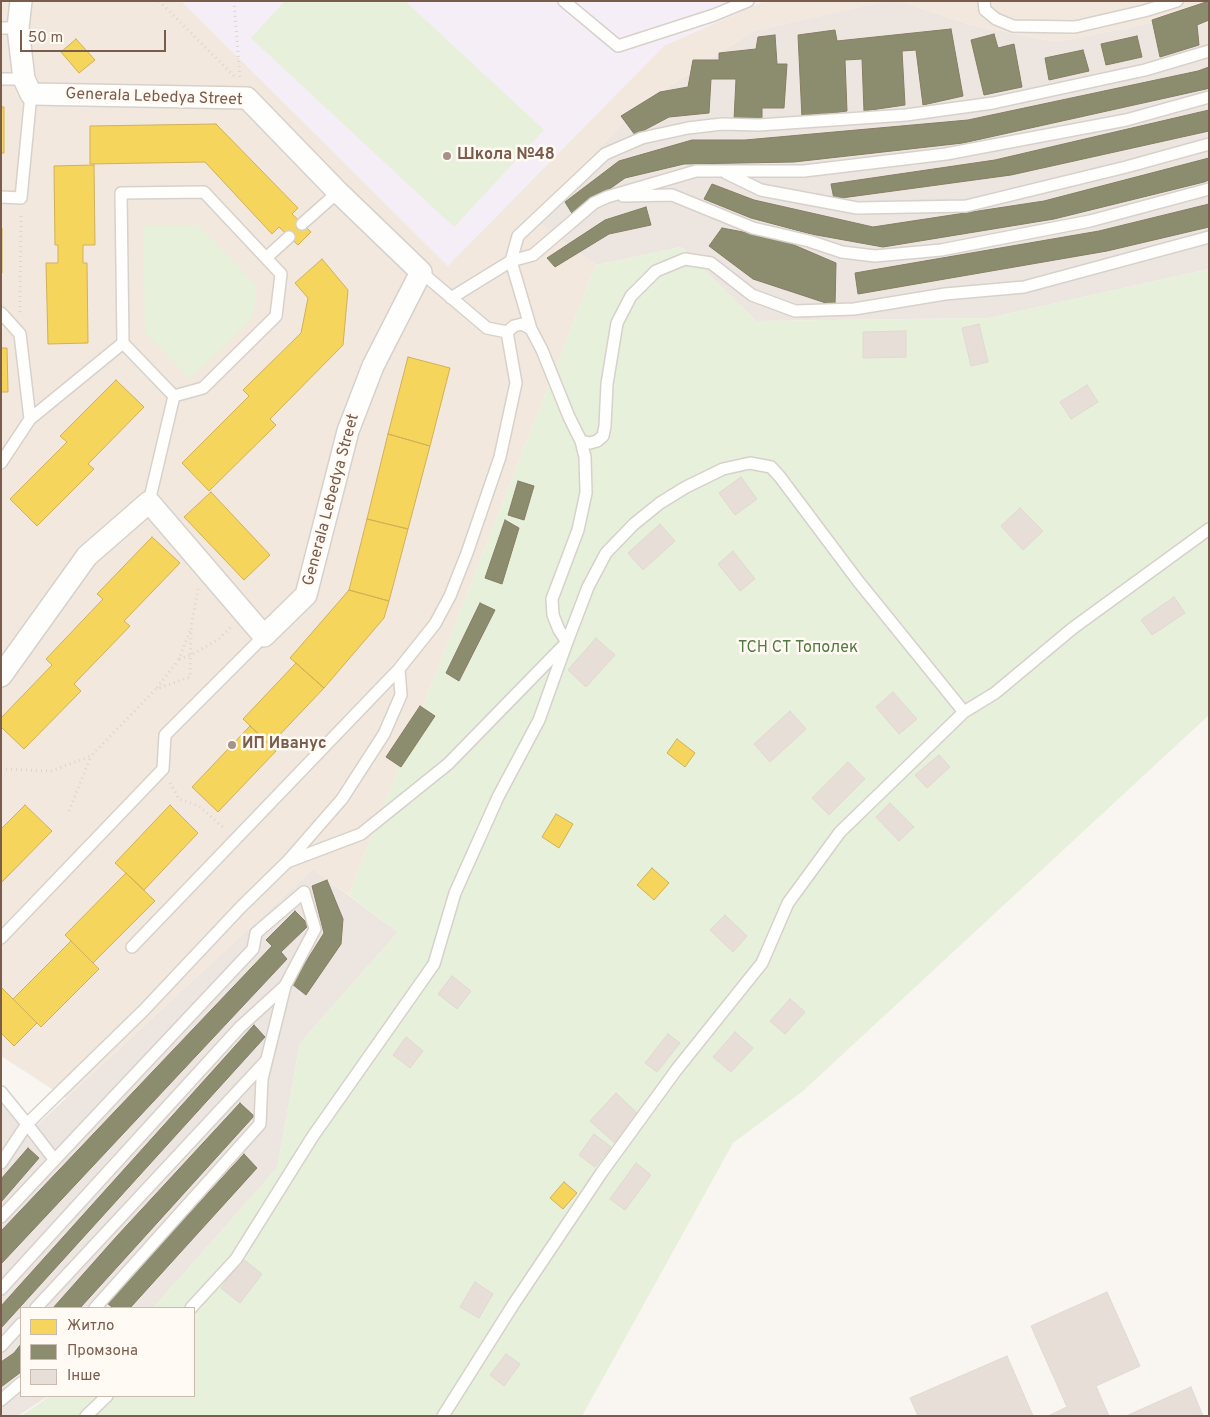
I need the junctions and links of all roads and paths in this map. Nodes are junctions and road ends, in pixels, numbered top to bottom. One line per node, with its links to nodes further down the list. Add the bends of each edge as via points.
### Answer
1 (21, 1): 8 (street)
2 (159, 1): 3 (path, via 240,82)
3 (234, 1)
4 (564, 1): 5 (lane, via 618,46)
5 (748, 1)
6 (984, 1): 7 (lane, via 985,10 1013,26 1075,27)
7 (1177, 1)
8 (10, 28): 11 (street)
9 (1209, 51): 24 (lane, via 1145,70 993,103 906,114 759,125 722,124 642,138 605,154 518,236)
10 (1, 79): 11 (lane)
11 (28, 87): 16 (street, Generala Lebedya Street, via 247,98); 19 (lane)
12 (1209, 97): 14 (lane, via 1126,120 946,154 804,172)
13 (1209, 144): 14 (lane, via 966,206 857,208 761,190)
14 (721, 171): 18 (lane, via 696,171)
15 (1209, 189): 18 (lane, via 1090,221 941,250 875,256 842,252 753,228 672,195)
16 (338, 192): 20 (lane); 25 (street, Generala Lebedya Street)
17 (1, 197): 19 (lane)
18 (607, 197): 24 (lane, via 594,203 534,256)
19 (21, 198): 30 (path)
20 (302, 224)
21 (289, 237): 23 (lane)
22 (1209, 237): 34 (lane, via 1024,287 945,294 854,309 795,311 752,295 710,263 685,259 656,271 631,296 617,323 603,436 590,443)
23 (266, 258): 31 (lane, via 204,192 121,193); 32 (lane, via 281,274 276,316 203,388)
24 (511, 261): 26 (lane); 28 (lane)
25 (421, 272): 26 (lane); 41 (street, Generala Lebedya Street, via 373,366 348,430 306,594)
26 (451, 298): 29 (lane, via 487,328)
27 (1, 313): 30 (lane)
28 (531, 329): 29 (lane, via 522,324); 34 (lane)
29 (506, 332): 45 (lane, via 516,383 500,457 450,596 434,624)
30 (20, 334): 33 (lane)
31 (123, 343): 32 (lane); 33 (lane)
32 (174, 396): 36 (lane)
33 (30, 419): 35 (lane)
34 (581, 441): 42 (lane, via 586,493 578,530 552,598 553,615)
35 (1, 464)
36 (149, 502): 38 (street); 46 (street, via 87,556)
37 (1209, 529): 48 (lane, via 1073,628 995,693)
38 (202, 563): 39 (street); 40 (path)
39 (250, 620): 41 (street); 43 (path, via 232,626)
40 (192, 628): 43 (path); 44 (path)
41 (264, 636): 51 (lane, via 166,735)
42 (567, 642): 48 (lane, via 588,587 606,553 634,524 660,502 686,487 723,469 750,463 772,467 858,581); 54 (lane, via 448,764 361,834); 67 (lane, via 539,720 498,797 455,893 434,964 313,1136 236,1259)
43 (191, 655): 44 (path); 47 (path, via 190,678)
44 (179, 659): 47 (path)
45 (398, 669): 53 (lane); 54 (lane, via 401,695 384,734 342,799)
46 (1, 676)
47 (156, 688): 49 (path)
48 (964, 712): 74 (lane, via 840,832 788,903 762,964 677,1069 602,1172)
49 (91, 756): 50 (path, via 51,771); 52 (path)
50 (1, 769)
51 (162, 769): 53 (path, via 179,799 199,806); 55 (lane)
52 (69, 811)
53 (236, 838): 56 (lane)
54 (287, 862): 60 (lane, via 144,1010)
55 (1, 938)
56 (132, 947)
57 (285, 986): 58 (lane); 61 (lane, via 315,929 304,892 256,934 253,949); 64 (lane, via 240,1027)
58 (267, 1060): 65 (lane); 66 (lane, via 262,1079 260,1124)
59 (1, 1092): 60 (lane)
60 (27, 1124): 61 (lane); 62 (lane)
61 (54, 1160): 63 (lane)
62 (1, 1163)
63 (1, 1217)
64 (1, 1289)
65 (37, 1307)
66 (96, 1307)
67 (192, 1307)
68 (20, 1325): 69 (lane)
69 (1, 1346)
70 (20, 1383): 72 (lane)
71 (106, 1397): 73 (lane)
72 (1, 1400)
73 (86, 1416)
74 (443, 1416)

